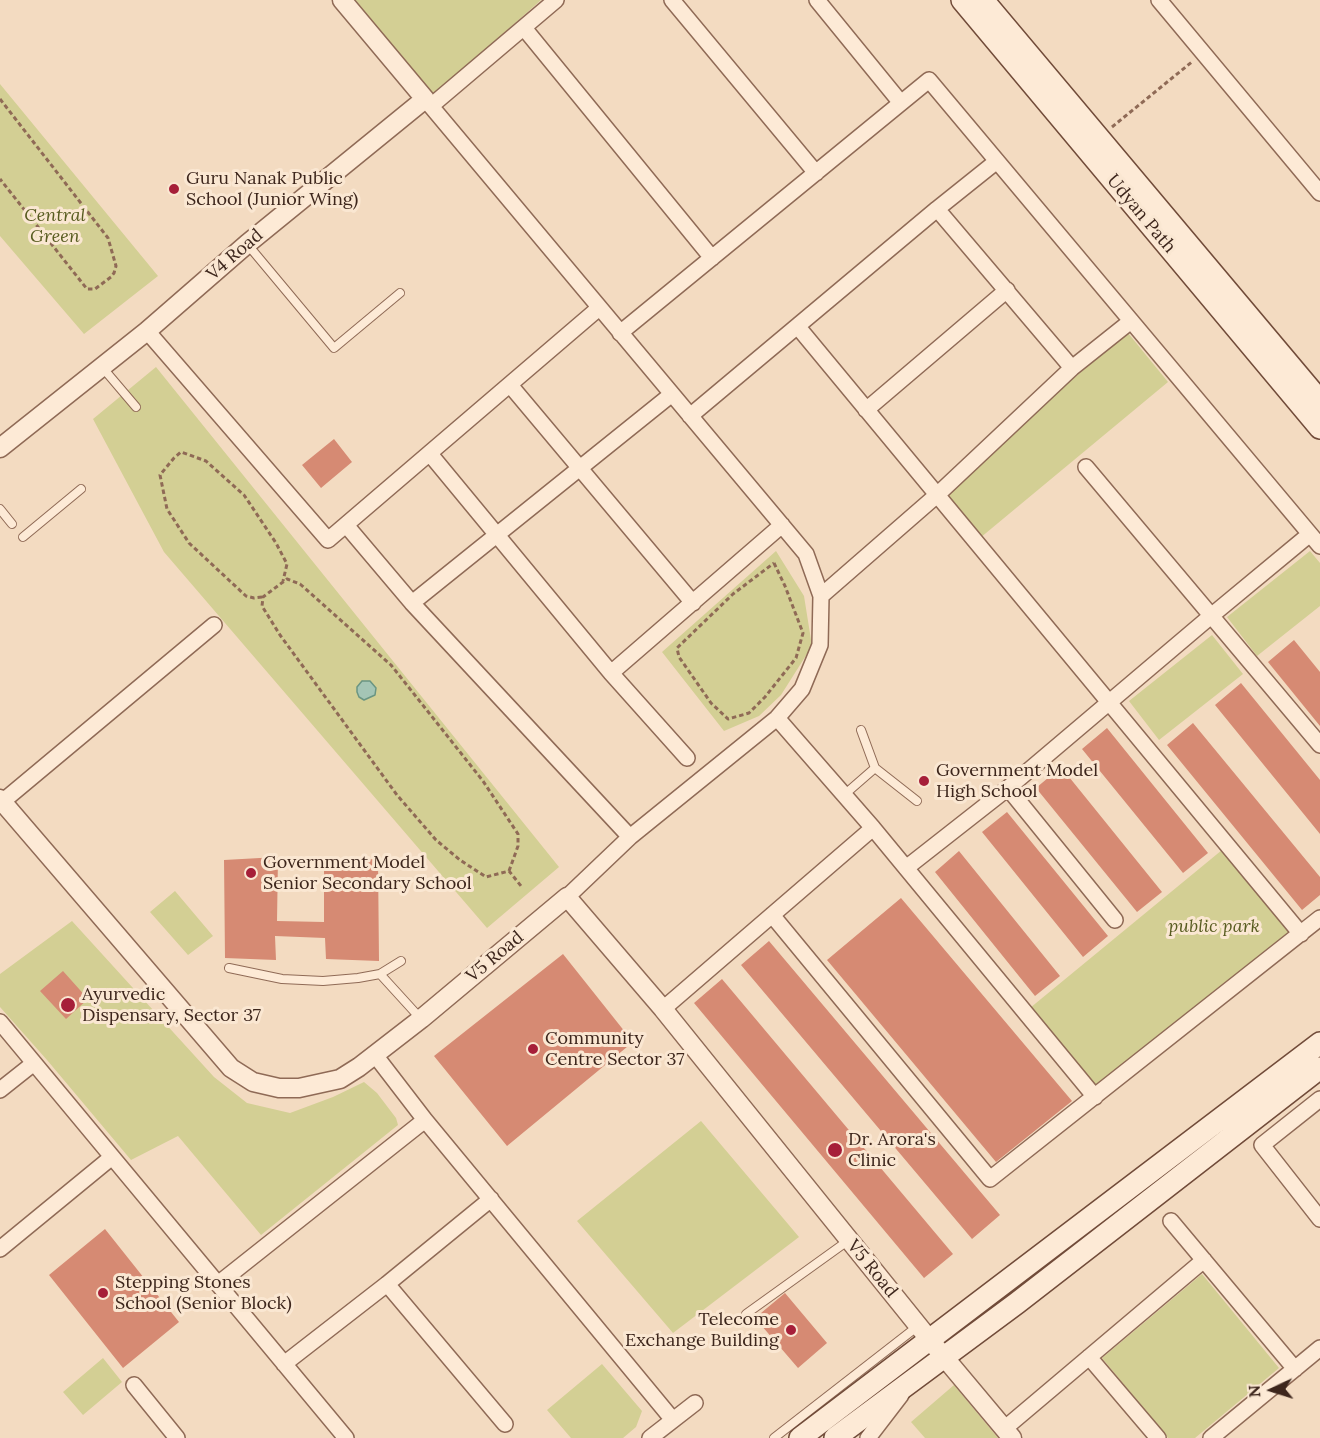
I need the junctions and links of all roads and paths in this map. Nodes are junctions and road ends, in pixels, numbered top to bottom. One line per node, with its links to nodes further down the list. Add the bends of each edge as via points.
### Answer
1 (342, 0): 11 (street)
2 (556, 0): 8 (street)
3 (672, 0): 15 (street)
4 (817, 0): 12 (street)
5 (962, 0): 36 (main road, Udyan Path)
6 (983, 0): 13 (main road, Udyan Path)
7 (1159, 0): 9 (street)
8 (524, 28): 11 (street); 20 (street)
9 (1203, 53): 13 (path); 17 (street)
10 (0, 99): 16 (path, via 108,238 116,266 111,277 95,289 87,289)
11 (428, 103): 19 (street, V4 Road); 23 (street)
12 (901, 103): 14 (street, via 929,81); 15 (street)
13 (1099, 138): 32 (main road, Udyan Path)
14 (997, 161): 18 (street); 24 (street)
15 (816, 173): 20 (street)
16 (0, 179)
17 (1320, 194)
18 (937, 209): 21 (street); 25 (street)
19 (247, 244): 22 (lane, via 334,348); 26 (street, V4 Road)
20 (712, 258): 27 (street)
21 (1007, 290): 29 (street); 34 (street)
22 (400, 293)
23 (599, 308): 27 (street); 30 (street)
24 (1131, 321): 29 (street); 49 (street)
25 (798, 327): 34 (street); 35 (street)
26 (147, 331): 28 (street, V4 Road); 45 (street, via 328,540)
27 (620, 333): 31 (street)
28 (102, 367): 33 (lane); 37 (street, V4 Road)
29 (1072, 368): 42 (street)
30 (510, 385): 38 (street); 40 (street)
31 (672, 394): 35 (street); 40 (street)
32 (1320, 401)
33 (136, 407)
34 (866, 410): 42 (street)
35 (690, 416): 46 (street)
36 (1320, 428)
37 (0, 448)
38 (430, 454): 45 (street); 47 (street)
39 (1086, 467): 55 (street)
40 (580, 469): 47 (street); 54 (street)
41 (81, 489): 48 (lane)
42 (937, 495): 51 (street); 59 (street)
43 (0, 510): 44 (lane)
44 (12, 524)
45 (346, 525): 53 (street)
46 (782, 525): 51 (street, via 806,554); 54 (street)
47 (497, 536): 53 (street); 58 (street)
48 (23, 537)
49 (1315, 540): 55 (street)
50 (283, 580): 52 (path); 52 (path, via 287,564 244,495 206,461 181,452 160,476 167,509 189,543 246,596); 72 (path, via 300,584 392,665 483,781 518,834)
51 (821, 596): 60 (street, via 820,645 802,689)
52 (263, 597): 72 (path, via 262,606 280,635 397,795 436,840 486,877)
53 (412, 603): 70 (street)
54 (693, 603): 58 (street)
55 (1211, 616): 59 (street); 62 (street)
56 (214, 625): 67 (street)
57 (678, 657): 57 (path, via 711,703 728,719 748,713 765,697 796,658 803,633 774,563 733,594 677,648)
58 (612, 673): 63 (street)
59 (1109, 703): 65 (street); 78 (street)
60 (777, 718): 66 (street); 70 (street)
61 (861, 730): 64 (lane)
62 (1320, 745)
63 (687, 758)
64 (875, 768): 66 (lane); 68 (lane)
65 (1008, 788): 71 (street); 77 (street)
66 (844, 795): 69 (street)
67 (1, 800): 86 (street, V5 Road, via 231,1068 253,1082 299,1088 340,1079)
68 (917, 801)
69 (873, 828): 71 (street); 75 (street)
70 (630, 837): 74 (street)
71 (906, 868): 90 (street)
72 (509, 871): 73 (path)
73 (521, 886)
74 (567, 897): 82 (street, V5 Road); 83 (street, V5 Road)
75 (772, 915): 82 (street); 90 (street, via 990,1179)
76 (1320, 918): 78 (street)
77 (1115, 920)
78 (1301, 934): 90 (street)
79 (401, 961): 81 (lane)
80 (229, 968): 81 (lane, via 282,979 323,981)
81 (380, 974): 83 (lane)
82 (663, 1009): 97 (street, V5 Road)
83 (421, 1019): 86 (street, V5 Road)
84 (0, 1022): 87 (street)
85 (1320, 1043): 103 (main road)
86 (375, 1055): 92 (street)
87 (34, 1063): 89 (street); 93 (street)
88 (1320, 1068): 105 (main road)
89 (0, 1090)
90 (1095, 1097)
91 (1320, 1099): 95 (street, via 1262,1145)
92 (425, 1120): 94 (street); 100 (street)
93 (112, 1157): 98 (street); 100 (street)
94 (490, 1199): 101 (street); 112 (street)
95 (1318, 1212)
96 (1171, 1221): 99 (street)
97 (849, 1240): 102 (lane); 103 (street, V5 Road)
98 (0, 1249)
99 (1204, 1260): 106 (street); 108 (street)
100 (218, 1284): 107 (street)
101 (387, 1284): 107 (street); 113 (street)
102 (746, 1314)
103 (923, 1333): 105 (street, V5 Road); 118 (lane); 119 (main road)
104 (1320, 1348): 108 (street)
105 (943, 1357): 109 (main road); 114 (street, V5 Road)
106 (1089, 1357): 114 (street); 122 (street)
107 (284, 1364): 116 (street)
108 (1295, 1369): 123 (street)
109 (914, 1379): 120 (main road); 121 (street)
110 (134, 1385): 115 (street)
111 (695, 1403): 112 (street)
112 (673, 1420): 117 (street)
113 (505, 1424)
114 (1008, 1433)
115 (177, 1438)
116 (346, 1438)
117 (650, 1438)
118 (774, 1438)
119 (800, 1438)
120 (835, 1438)
121 (868, 1438)
122 (1158, 1438)
123 (1211, 1438)

